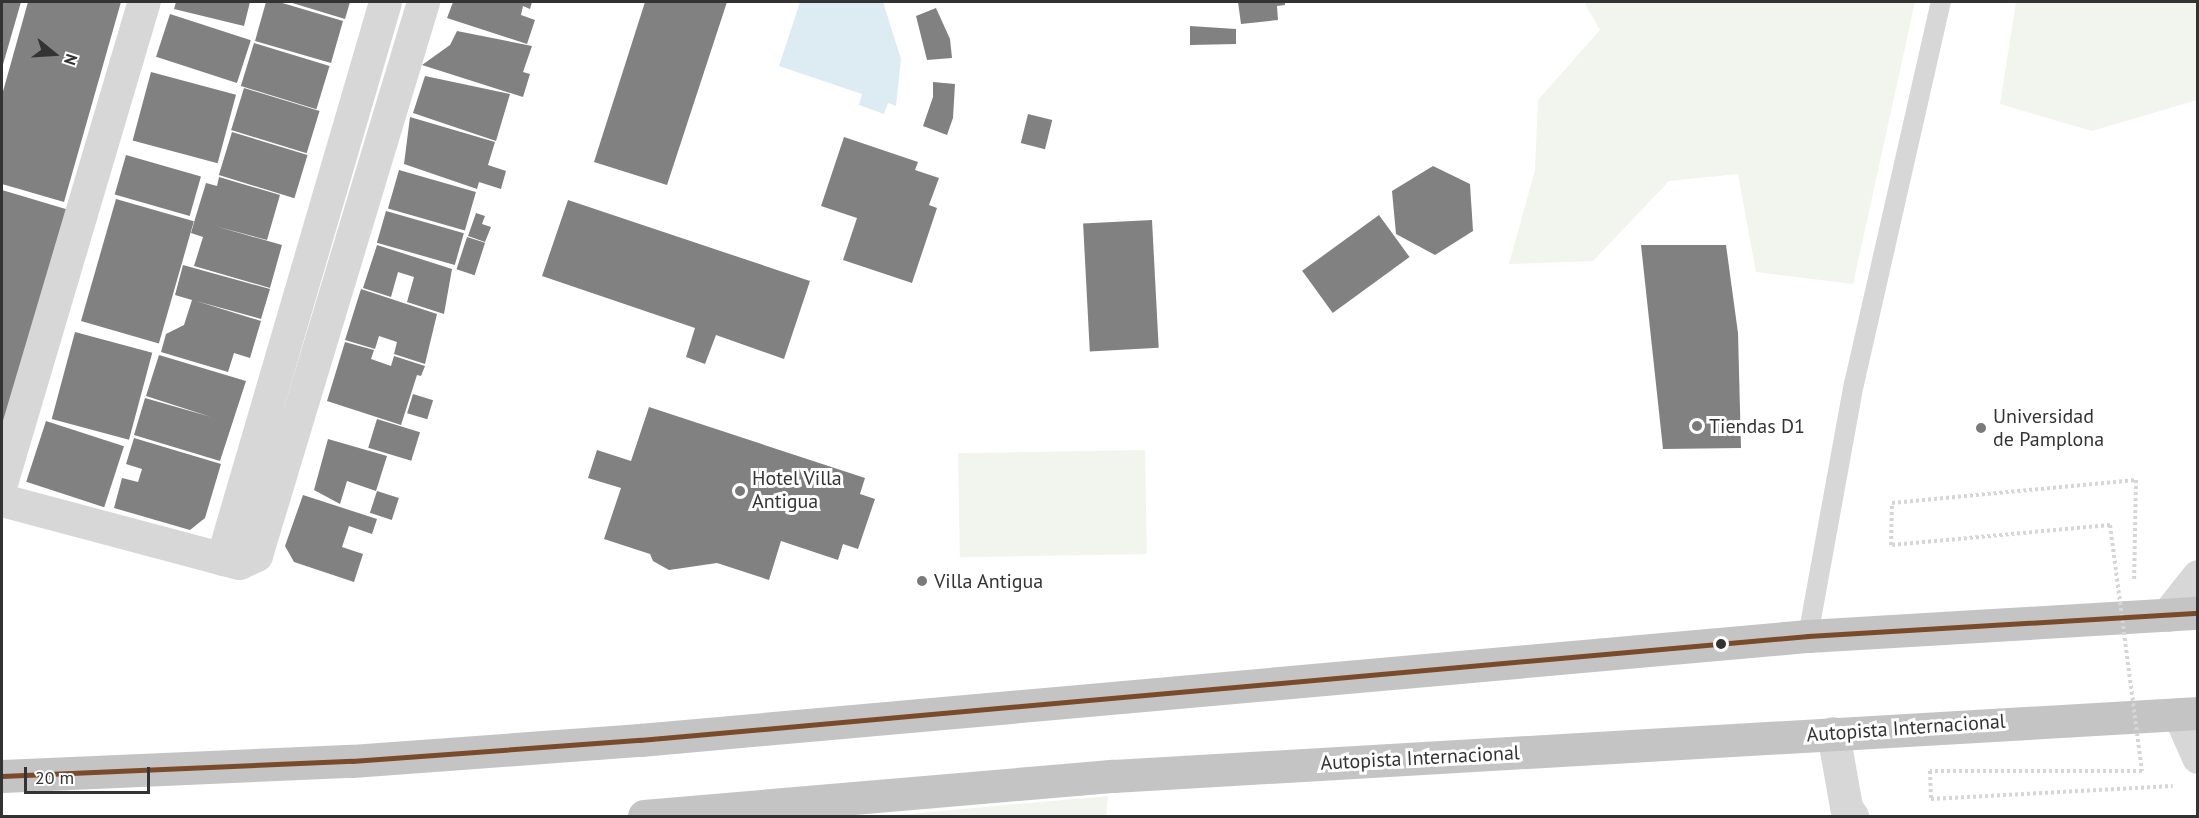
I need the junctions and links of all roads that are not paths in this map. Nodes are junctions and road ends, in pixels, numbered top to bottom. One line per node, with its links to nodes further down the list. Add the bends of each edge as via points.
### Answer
1 (144, 2): 5 (street)
2 (385, 2): 7 (street)
3 (423, 2): 7 (street, via 262,543 249,559 239,563)
4 (1941, 2): 10 (lane, via 1854,384)
5 (2, 480)
6 (2, 500): 7 (street)
7 (222, 559)
8 (2198, 576): 9 (street)
9 (2182, 614): 10 (highway)
10 (1809, 636): 14 (highway, via 652,739 352,761)
11 (2188, 713): 12 (highway, Autopista Internacional); 13 (street)
12 (1833, 733): 15 (highway, Autopista Internacional, via 1113,776); 16 (street)
13 (2192, 771)
14 (2, 776)
15 (644, 816)
16 (1851, 816)

